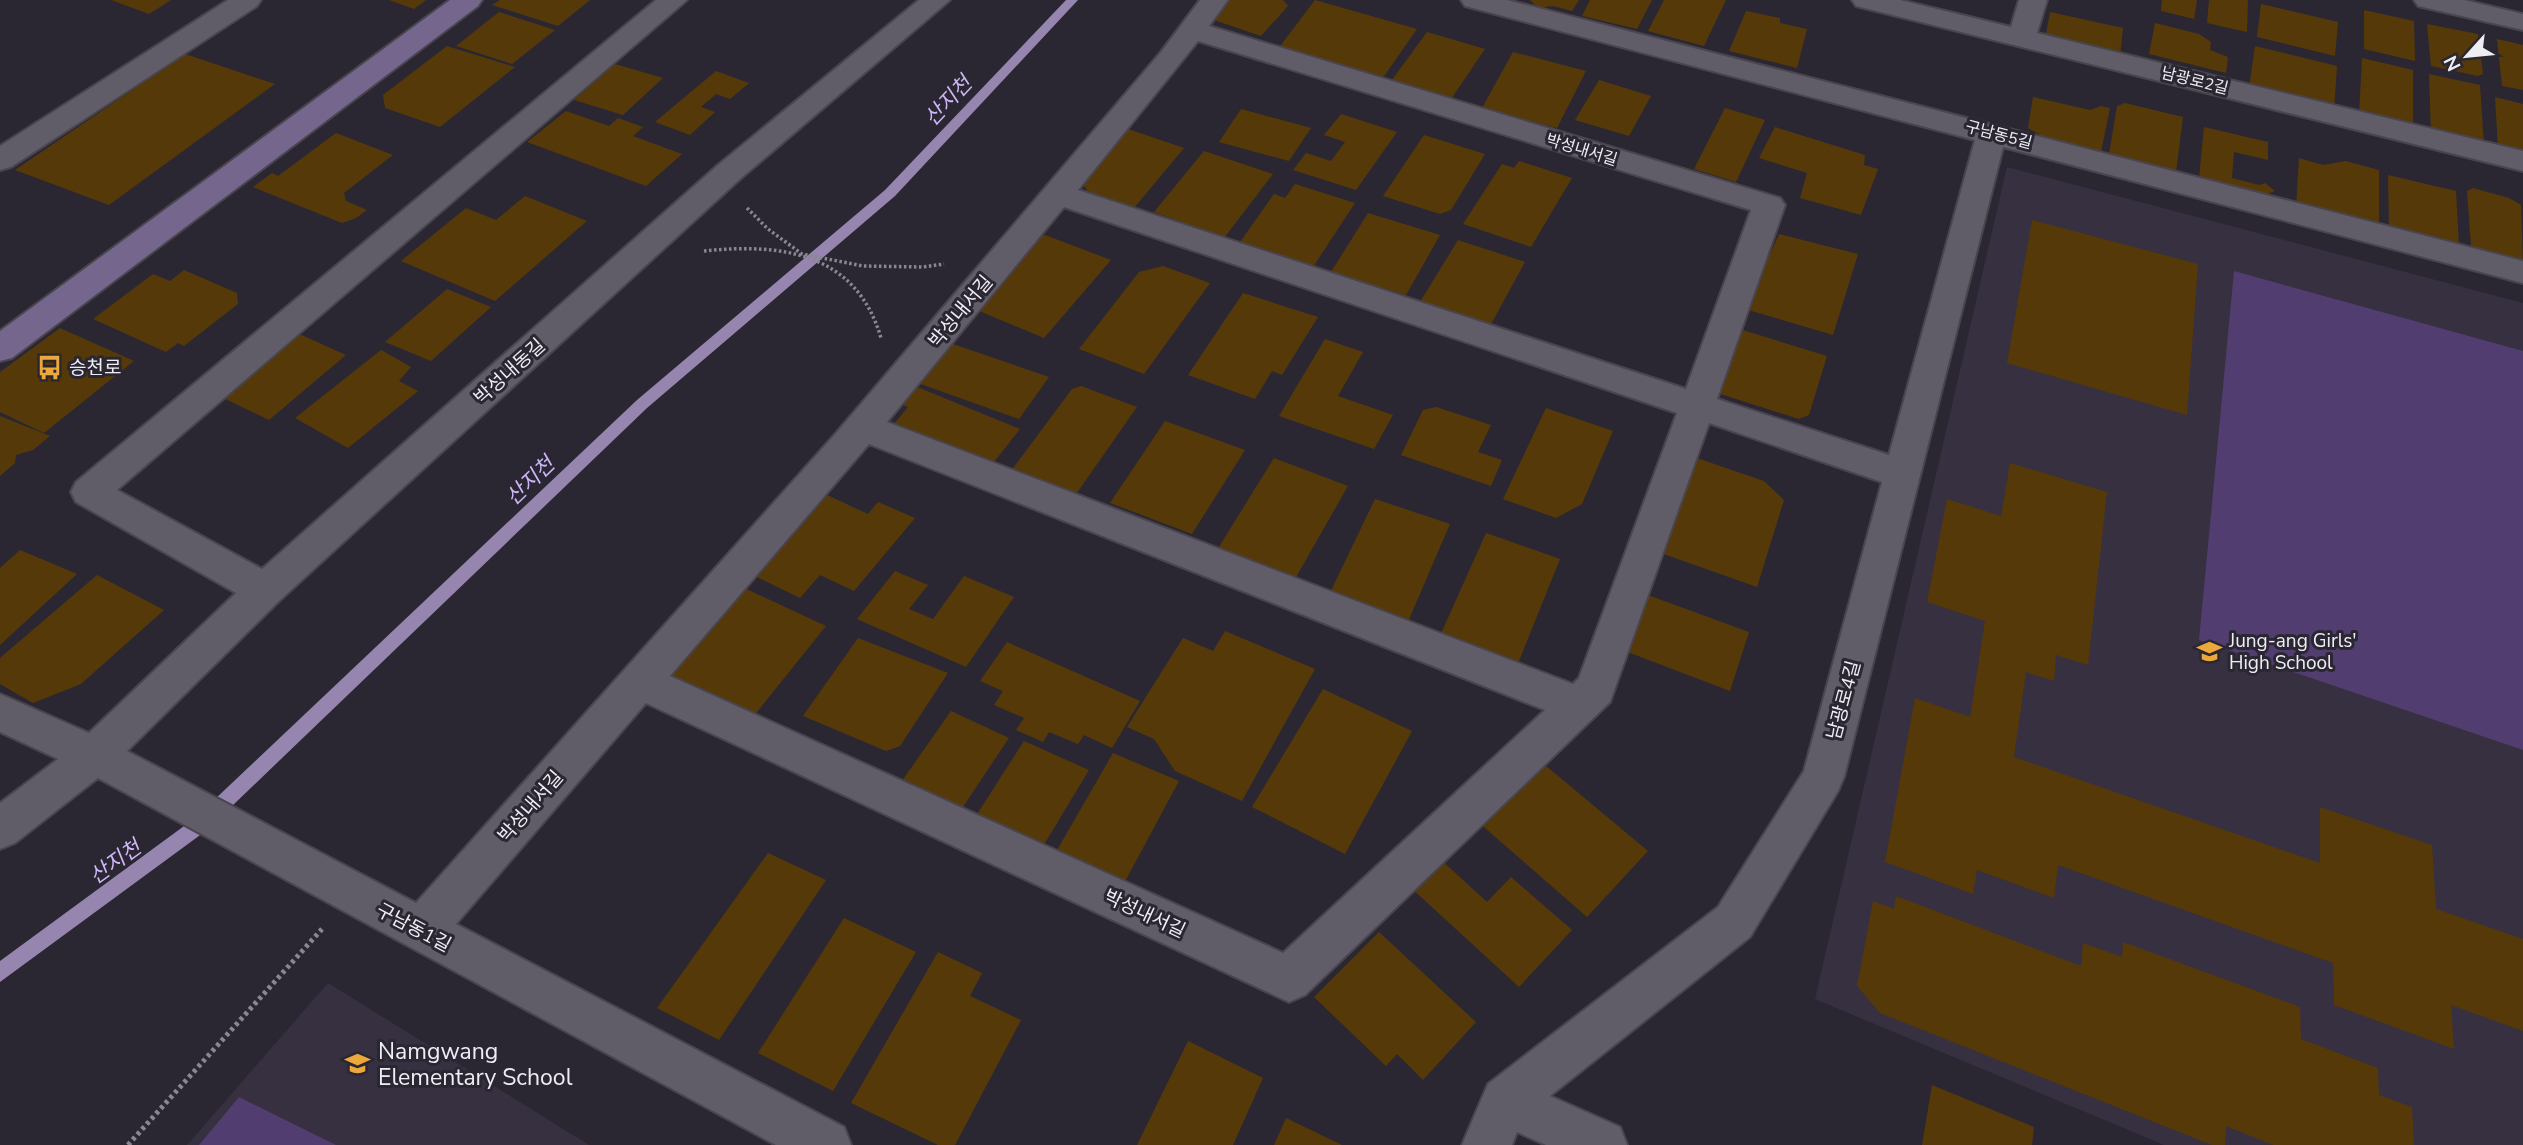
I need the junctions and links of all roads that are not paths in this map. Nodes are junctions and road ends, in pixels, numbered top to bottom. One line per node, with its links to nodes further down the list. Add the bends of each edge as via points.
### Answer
1 (247, 0): 14 (street)
2 (468, 0): 18 (main road)
3 (673, 0): 22 (street, via 89,492)
4 (936, 0): 22 (street, 박성내동길, via 729,172)
5 (1213, 0): 11 (street, 박성내서길)
6 (1475, 0): 13 (street, 구남동5길)
7 (1866, 0): 12 (street, 남광로2길)
8 (2033, 0): 12 (street)
9 (2428, 0): 10 (street)
10 (2523, 22)
11 (1192, 30): 16 (street, 박성내서길); 19 (street, 박성내서길, via 1769,205)
12 (2022, 38): 15 (street, 남광로2길)
13 (1992, 132): 17 (street, 구남동5길); 21 (street, 남광로4길)
14 (0, 160)
15 (2523, 161)
16 (1058, 194): 19 (street); 20 (street, 박성내서길)
17 (2523, 271)
18 (0, 349)
19 (1698, 407): 21 (street); 24 (street, 박성내서길, via 1596,689)
20 (863, 427): 23 (street, 박성내서길); 24 (street)
21 (1902, 474): 29 (street, 남광로4길, via 1823,777 1734,922)
22 (265, 590): 26 (street, 박성내동길)
23 (640, 681): 24 (street, 박성내서길, via 1289,979); 28 (street, 박성내서길)
24 (1578, 705)
25 (0, 712): 26 (street, 구남동1길)
26 (96, 756): 27 (street, 박성내동길); 28 (street, 구남동1길)
27 (0, 829)
28 (421, 930): 30 (street, 구남동1길)
29 (1504, 1101): 31 (street); 32 (street)
30 (826, 1145)
31 (1488, 1145)
32 (1602, 1145)

